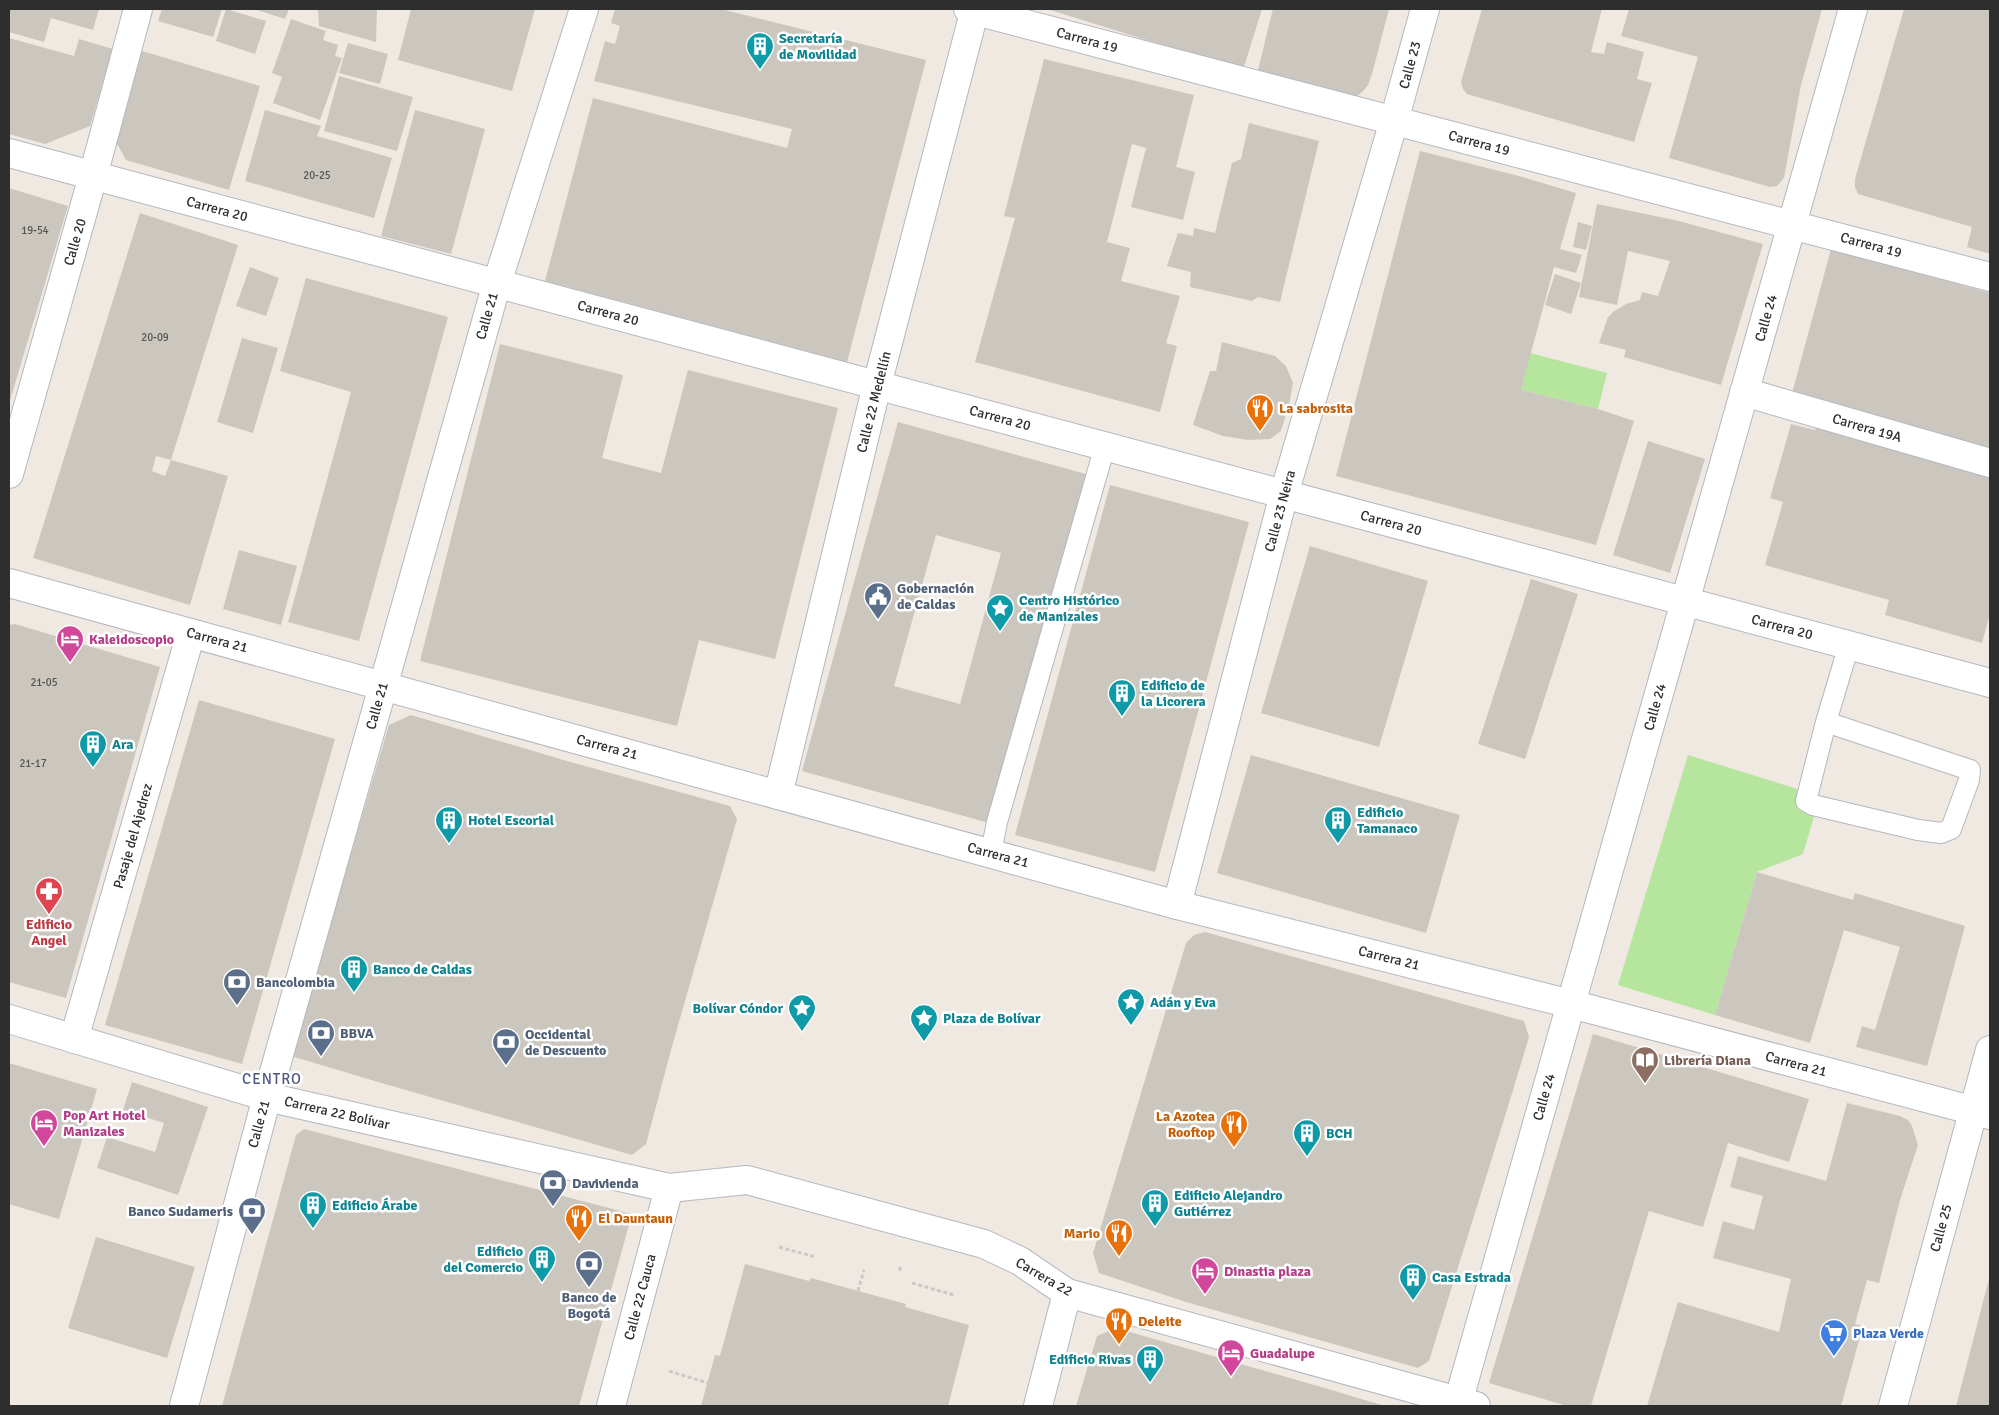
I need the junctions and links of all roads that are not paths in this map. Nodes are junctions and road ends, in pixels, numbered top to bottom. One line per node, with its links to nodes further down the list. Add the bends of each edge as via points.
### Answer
1 (138, 9): 8 (street, Calle 20)
2 (584, 9): 11 (street, Calle 21)
3 (972, 9): 6 (street, Carrera 19); 12 (street, Calle 22 Medellín)
4 (1425, 9): 6 (street, Calle 23)
5 (1854, 9): 9 (street, Calle 24)
6 (1394, 121): 9 (street, Carrera 19); 17 (street, Calle 23 Neira)
7 (9, 153): 8 (street, Carrera 20)
8 (93, 176): 11 (street, Carrera 20); 16 (street, Calle 20)
9 (1792, 225): 10 (street, Carrera 19); 13 (street, Calle 24)
10 (1990, 277)
11 (497, 283): 12 (street, Carrera 20); 23 (street, Calle 21)
12 (877, 385): 14 (street, Carrera 20); 25 (street, Calle 22 Medellín)
13 (1744, 392): 15 (street, Carrera 19A); 19 (street, Calle 24)
14 (1105, 446): 17 (street, Carrera 20); 26 (lane, via 997,822)
15 (1990, 463)
16 (9, 474)
17 (1284, 494): 19 (street, Carrera 20); 27 (street, Calle 23 Neira)
18 (9, 583): 20 (street, Carrera 21)
19 (1685, 601): 21 (street, Carrera 20); 28 (street, Calle 24)
20 (191, 633): 23 (street, Carrera 21); 30 (street, Pasaje del Ajedrez)
21 (1848, 645): 22 (street, Carrera 20); 24 (lane)
22 (1990, 683)
23 (383, 685): 25 (street, Carrera 21); 32 (street, Calle 21)
24 (1826, 722): 24 (lane, via 1806,801 1808,804 1918,830 1941,833 1951,829 1970,770)
25 (778, 795): 26 (street, Carrera 21)
26 (991, 853): 27 (street, Carrera 21)
27 (1177, 904): 28 (street, Carrera 21)
28 (1571, 1004): 33 (street, Carrera 21); 36 (street, Calle 24)
29 (9, 1019): 30 (street, Carrera 22 Bolívar)
30 (74, 1038): 32 (street, Carrera 22 Bolívar)
31 (1990, 1050): 33 (street, Calle 25)
32 (267, 1097): 34 (street, Carrera 22 Bolívar); 37 (street, Calle 21)
33 (1982, 1113): 40 (street, Calle 25)
34 (669, 1188): 35 (street, Carrera 22, via 747,1180 984,1244 1020,1262); 38 (street, Calle 22 Cauca)
35 (1068, 1294): 36 (street, Carrera 22); 39 (street)
36 (1464, 1405)
37 (184, 1406)
38 (611, 1406)
39 (1038, 1406)
40 (1893, 1406)

